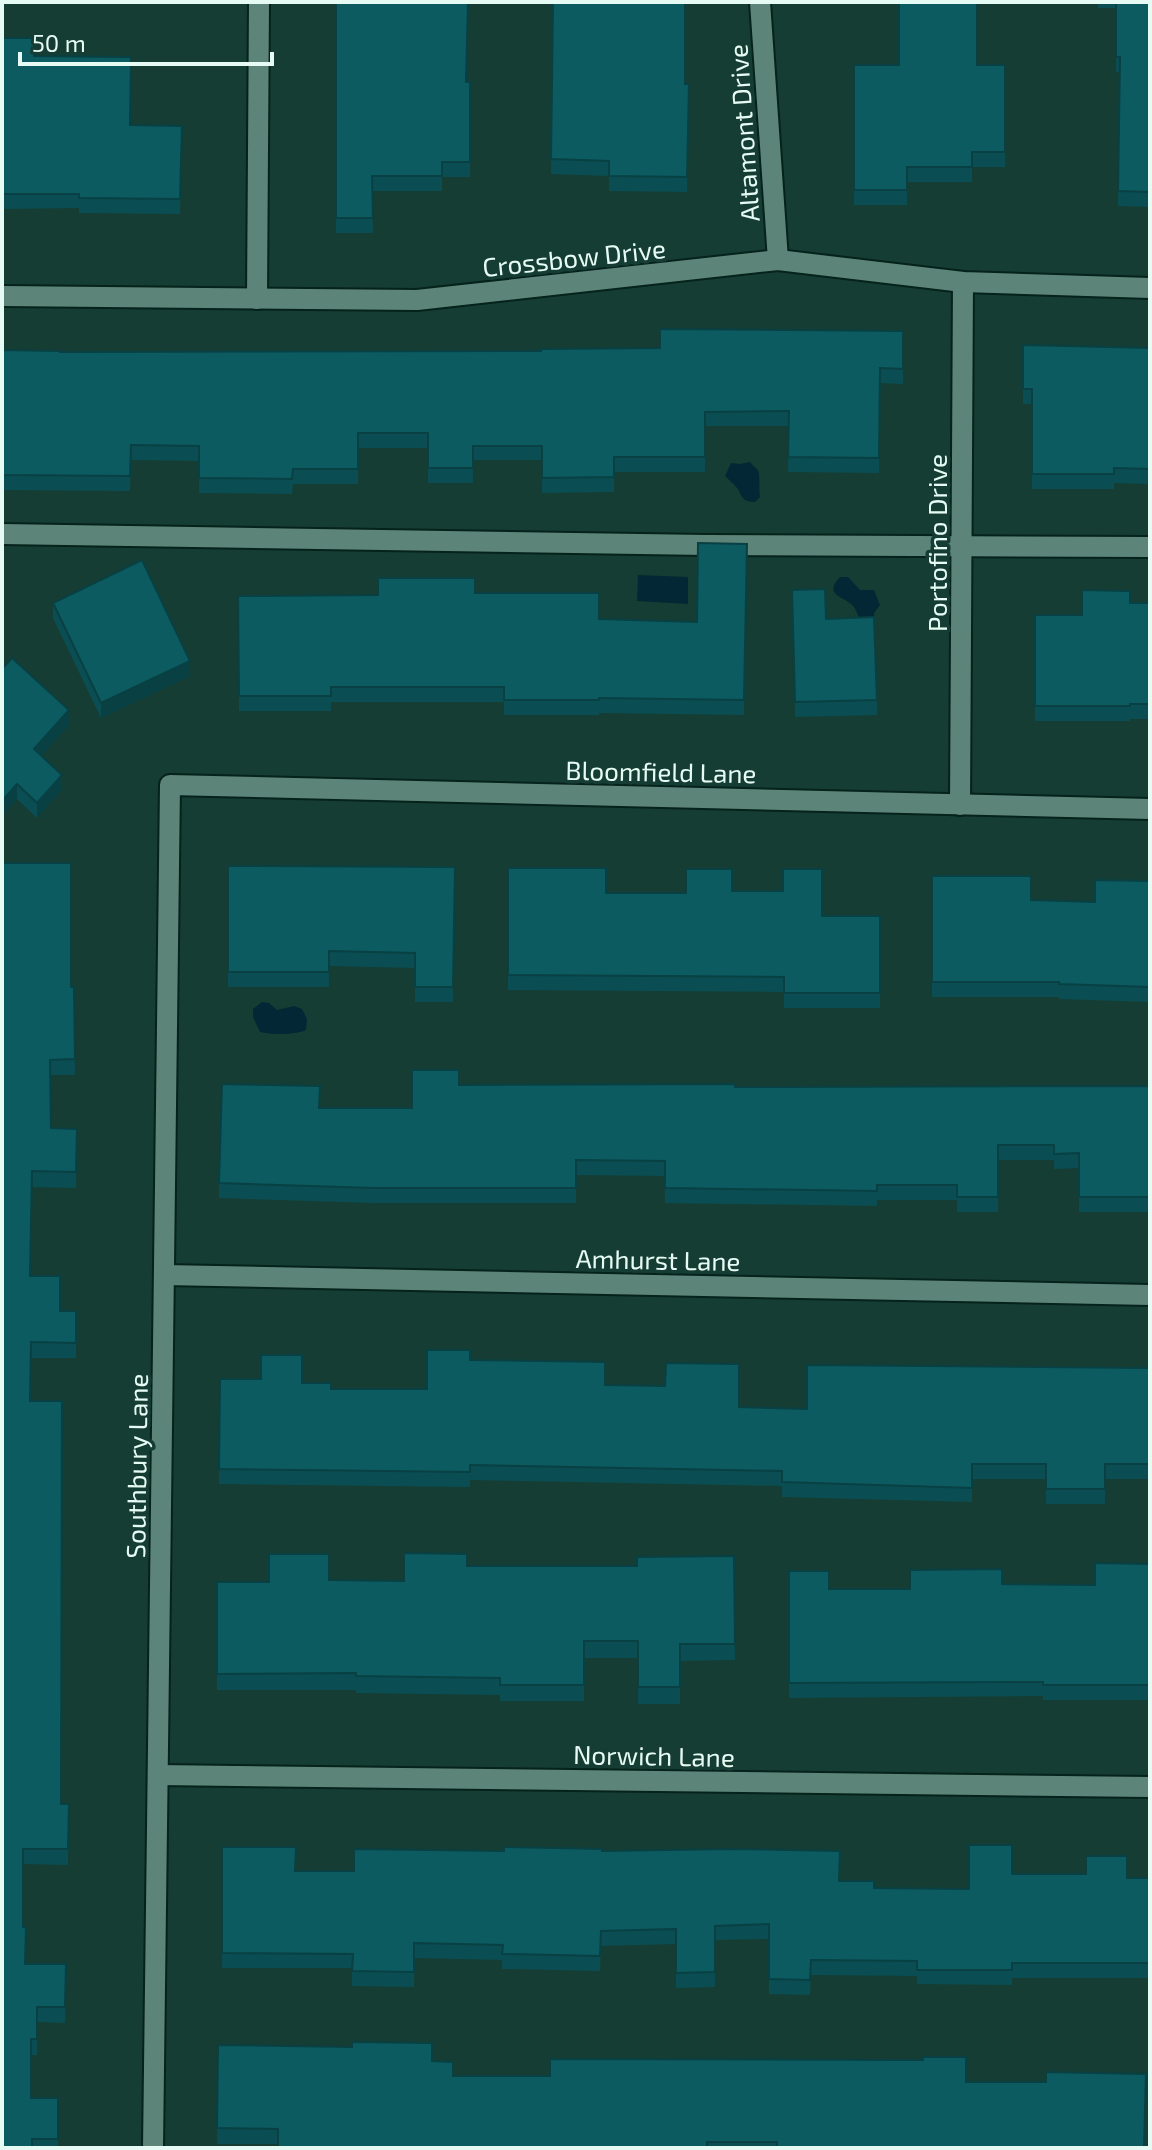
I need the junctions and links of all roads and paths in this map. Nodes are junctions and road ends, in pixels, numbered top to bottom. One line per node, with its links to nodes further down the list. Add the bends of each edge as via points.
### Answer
1 (259, 2): 7 (street)
2 (760, 2): 3 (street, Altamont Drive)
3 (778, 260): 4 (street, Crossbow Drive); 7 (street, Crossbow Drive, via 417,300)
4 (963, 282): 5 (street, Crossbow Drive); 9 (street, Portofino Drive)
5 (1150, 288)
6 (2, 296): 7 (street, Crossbow Drive)
7 (257, 299)
8 (2, 534): 9 (street)
9 (962, 546): 10 (street); 12 (street, Portofino Drive)
10 (1150, 547)
11 (170, 785): 12 (street, Bloomfield Lane); 14 (street, Southbury Lane)
12 (960, 805): 13 (street, Bloomfield Lane)
13 (1150, 809)
14 (164, 1275): 15 (street, Amhurst Lane); 16 (street, Southbury Lane)
15 (1150, 1295)
16 (158, 1775): 17 (street, Norwich Lane); 18 (street, Southbury Lane)
17 (1150, 1787)
18 (153, 2148)

